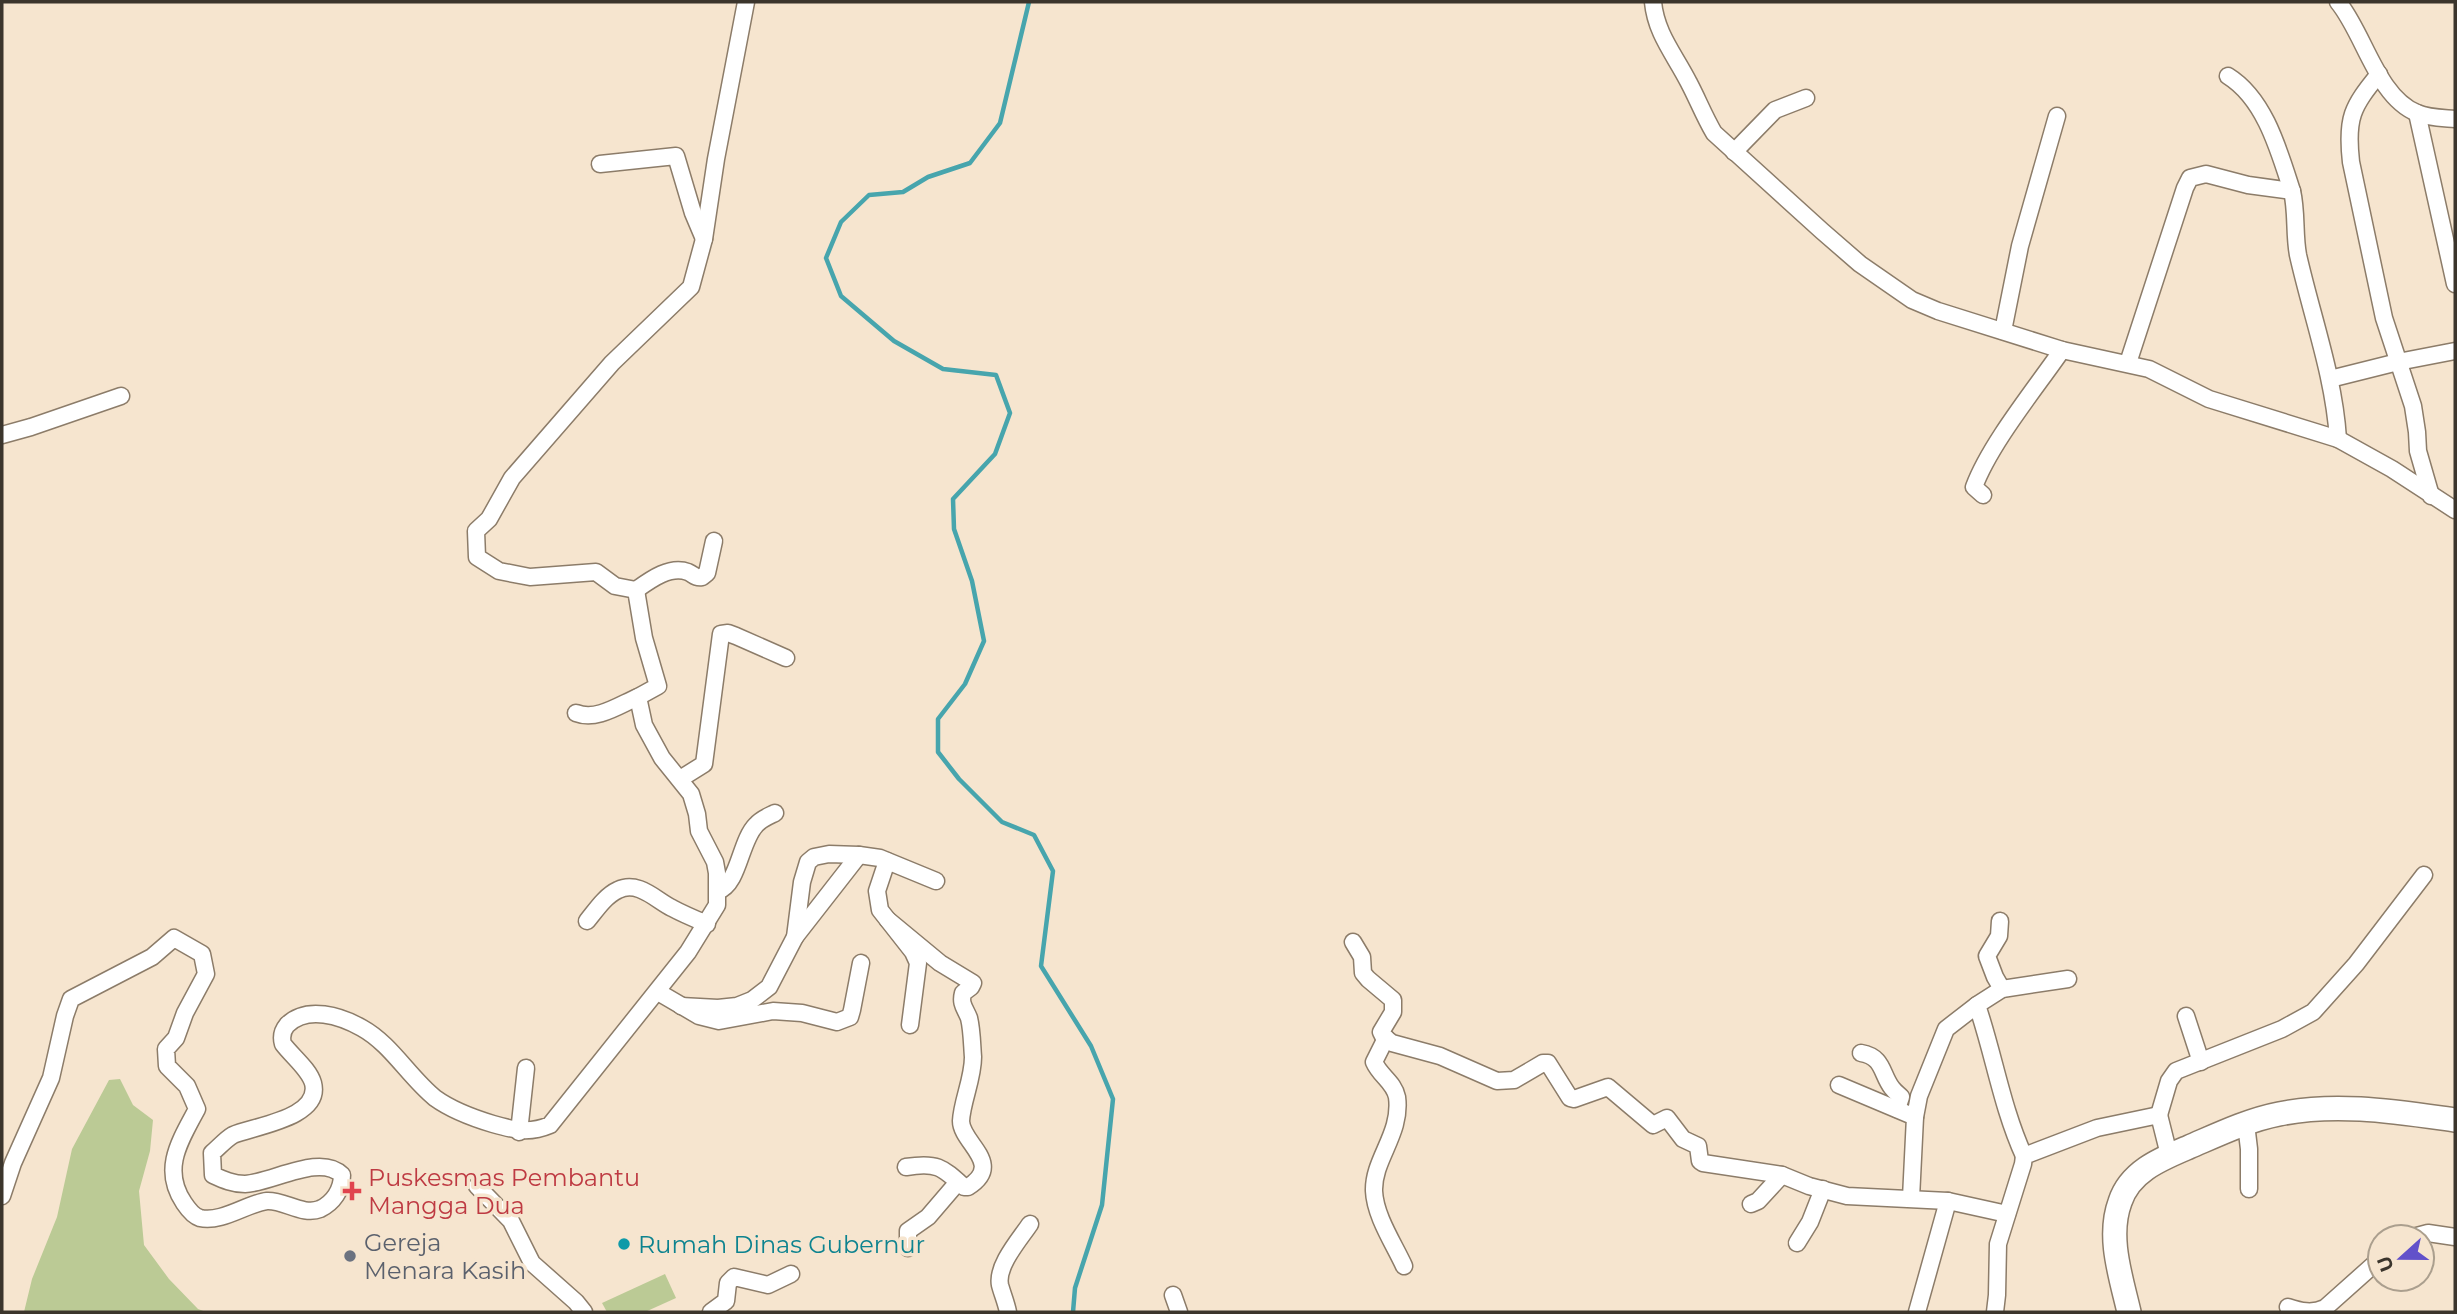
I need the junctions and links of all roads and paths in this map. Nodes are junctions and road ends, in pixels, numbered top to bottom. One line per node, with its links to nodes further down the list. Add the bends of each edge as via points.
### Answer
1 (746, 2): 13 (street)
2 (1653, 2): 10 (street, via 1658,28 1704,118)
3 (2338, 2): 4 (street)
4 (2379, 74): 7 (street, via 2389,91); 18 (street, via 2355,105 2349,145 2384,318)
5 (2228, 76): 12 (street, via 2242,85 2261,112)
6 (1806, 97): 10 (street, via 1775,110)
7 (2417, 113): 9 (street); 14 (street)
8 (2056, 116): 15 (street, via 2020,246)
9 (2455, 119)
10 (1734, 152): 15 (street, via 1822,232 1893,288 1938,311)
11 (600, 163): 13 (street, via 676,156)
12 (2292, 191): 19 (street, via 2206,174 2190,178); 20 (street, via 2298,254)
13 (704, 239): 28 (street, via 691,287 603,374 512,478 489,519 476,531 477,557 499,571 530,577 596,572 615,586)
14 (2455, 284)
15 (2003, 331): 16 (street)
16 (2062, 350): 19 (street); 24 (street, via 1980,473 1974,487)
17 (2455, 351): 18 (street)
18 (2398, 362): 20 (street); 25 (street, via 2413,406 2418,451)
19 (2128, 363): 23 (street, via 2209,399)
20 (2330, 379): 23 (street)
21 (121, 396): 22 (street)
22 (2, 435)
23 (2338, 439): 25 (street)
24 (1983, 495)
25 (2431, 496): 26 (street)
26 (2455, 510)
27 (714, 541): 28 (street, via 702,577 672,572)
28 (636, 590): 30 (street, via 658,685)
29 (786, 658): 32 (street, via 722,634 704,764)
30 (638, 697): 31 (street, via 595,715); 32 (street, via 644,725)
31 (576, 713)
32 (680, 779): 38 (street, via 691,794 699,831 715,862)
33 (775, 813): 38 (street, via 750,832 728,885)
34 (859, 855): 35 (street); 43 (street); 43 (street, via 821,855 808,862)
35 (887, 861): 37 (street); 40 (street, via 877,891 880,910)
36 (2424, 875): 55 (street, via 2313,1012)
37 (936, 881)
38 (718, 891): 42 (street)
39 (587, 920): 42 (street, via 609,896 626,888 640,889)
40 (888, 920): 52 (street, via 918,963); 68 (street, via 972,984 961,1002 973,1057 961,1120 982,1167 971,1185 964,1187)
41 (2000, 921): 47 (street, via 2000,936 1987,956)
42 (707, 924): 48 (street)
43 (795, 937): 50 (street, via 769,987 752,1000 729,1008)
44 (1353, 942): 53 (street, via 1362,957 1363,973 1393,1000 1393,1012 1381,1032)
45 (861, 963): 50 (street, via 850,1017 843,1021 773,1011 719,1021)
46 (2067, 979): 47 (street)
47 (2002, 989): 49 (street)
48 (658, 992): 50 (street); 63 (street, via 550,1125)
49 (1977, 1005): 60 (street, via 1946,1029); 65 (street, via 2011,1128)
50 (681, 1006)
51 (2186, 1016): 55 (street)
52 (909, 1025)
53 (1386, 1038): 67 (street, via 1497,1081 1514,1080 1548,1063 1570,1098 1608,1087 1649,1123 1668,1118 1683,1139 1698,1146 1701,1163); 82 (street, via 1374,1062 1394,1086 1397,1112 1374,1191)
54 (1861, 1054): 58 (street, via 1882,1065 1901,1097)
55 (2201, 1062): 59 (street, via 2176,1071)
56 (526, 1068): 63 (street)
57 (1839, 1085): 58 (street)
58 (1897, 1110): 60 (street)
59 (2159, 1115): 64 (street); 65 (street, via 2097,1128)
60 (1914, 1117): 73 (street)
61 (2455, 1120): 62 (street, via 2357,1108 2279,1114)
62 (2245, 1124): 64 (street); 71 (street)
63 (519, 1132): 72 (street, via 471,1117 435,1097 364,1029 320,1014 300,1016 284,1029 281,1038 311,1078 311,1100 288,1118 231,1136 212,1153 213,1175 245,1184 326,1167 342,1175 334,1199 318,1210 267,1201 229,1215 201,1218 190,1212 172,1175 178,1145 197,1109 187,1086 167,1066 166,1049 176,1038 206,974 202,954 174,938 152,957 71,999 51,1078)
64 (2169, 1155): 94 (street, via 2129,1183 2117,1209 2114,1233)
65 (2024, 1156): 76 (street)
66 (906, 1167): 68 (street, via 933,1164)
67 (1782, 1175): 70 (street); 75 (street)
68 (958, 1182): 81 (street, via 928,1217 908,1231)
69 (477, 1186): 88 (street, via 511,1221 533,1263)
70 (1823, 1189): 73 (street, via 1847,1196); 80 (street, via 1811,1222)
71 (2249, 1189)
72 (2, 1196)
73 (1911, 1198): 74 (street)
74 (1948, 1200): 76 (street); 92 (street)
75 (1751, 1204)
76 (2007, 1214): 93 (street, via 1998,1244)
77 (1030, 1224): 90 (street, via 1000,1276)
78 (2436, 1234): 79 (street)
79 (2455, 1237)
80 (1797, 1243)
81 (908, 1248)
82 (1404, 1266)
83 (791, 1274): 89 (street, via 773,1284 734,1277 728,1283 726,1301)
84 (2366, 1274): 87 (street)
85 (1173, 1295): 91 (street)
86 (2288, 1307): 87 (street, via 2305,1312)
87 (2336, 1307)
88 (584, 1312)
89 (711, 1312)
90 (1008, 1312)
91 (1179, 1312)
92 (1917, 1312)
93 (1995, 1312)
94 (2129, 1312)

